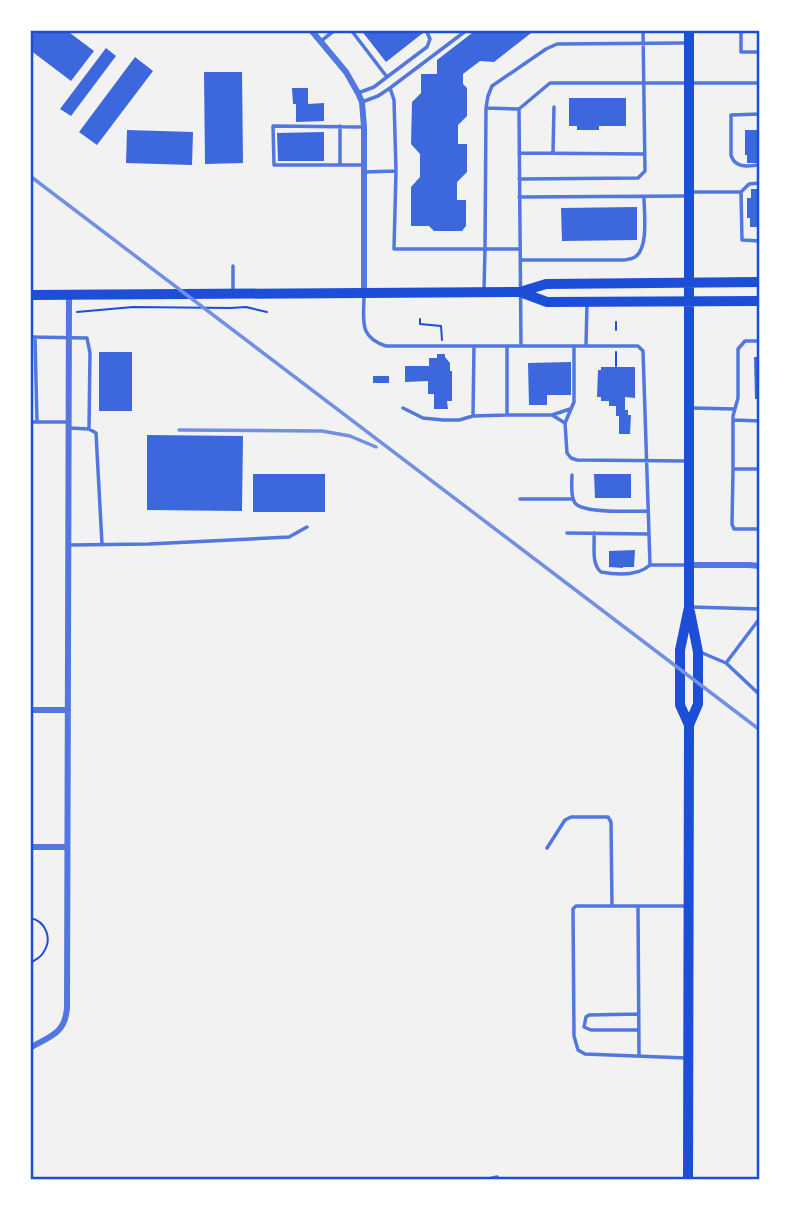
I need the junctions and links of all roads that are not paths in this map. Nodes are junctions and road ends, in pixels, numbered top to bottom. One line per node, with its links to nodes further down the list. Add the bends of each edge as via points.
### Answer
1 (311, 30): 9 (street)
2 (335, 30): 9 (lane)
3 (351, 30): 13 (lane)
4 (426, 30): 13 (lane, via 430,38 427,47)
5 (467, 30): 17 (lane)
6 (643, 30): 11 (lane)
7 (689, 30): 10 (main road)
8 (741, 30): 12 (lane, via 741,52)
9 (321, 41): 18 (street)
10 (689, 43): 11 (lane); 16 (main road)
11 (644, 44): 15 (lane); 21 (lane, via 557,44 492,86)
12 (760, 52)
13 (387, 77): 18 (lane)
14 (760, 83): 16 (lane)
15 (644, 84): 16 (lane); 22 (lane, via 550,83); 28 (lane)
16 (689, 84): 36 (main road)
17 (390, 88): 19 (lane); 32 (lane)
18 (358, 93): 19 (street)
19 (362, 102): 25 (street)
20 (554, 107): 27 (lane)
21 (486, 108): 22 (lane); 40 (lane)
22 (519, 109): 26 (lane)
23 (760, 114): 30 (lane, via 731,115 733,160 741,166)
24 (340, 126): 25 (lane); 29 (lane); 29 (lane, via 273,126 274,165)
25 (364, 127): 31 (street)
26 (519, 153): 27 (lane); 33 (lane)
27 (554, 153): 28 (lane)
28 (645, 154): 33 (lane, via 645,171 639,178)
29 (340, 165): 31 (lane)
30 (760, 165)
31 (364, 168): 32 (lane); 49 (street)
32 (396, 172): 40 (lane, via 394,248)
33 (519, 179): 37 (lane)
34 (760, 183): 35 (lane)
35 (741, 192): 36 (lane); 39 (lane, via 742,240)
36 (688, 194): 38 (lane); 45 (main road)
37 (519, 197): 38 (lane); 41 (lane)
38 (644, 197): 42 (lane, via 644,239 634,259)
39 (760, 241)
40 (485, 249): 41 (lane); 46 (lane)
41 (519, 249): 42 (lane)
42 (519, 260): 47 (lane)
43 (233, 266): 48 (lane)
44 (760, 282): 45 (main road)
45 (689, 283): 47 (main road, via 546,284); 52 (main road)
46 (484, 292): 47 (main road); 49 (main road)
47 (520, 292): 54 (main road, via 547,302); 60 (lane)
48 (233, 293): 49 (main road); 51 (main road)
49 (364, 293): 58 (lane, via 364,326 374,342 386,346)
50 (30, 295): 51 (main road)
51 (69, 295): 56 (street)
52 (689, 301): 53 (main road); 54 (main road); 64 (main road)
53 (760, 301)
54 (587, 302): 62 (lane)
55 (32, 337): 56 (lane); 73 (lane)
56 (69, 337): 75 (street); 76 (lane, via 87,338)
57 (760, 341): 66 (lane, via 745,341 737,349)
58 (474, 346): 59 (lane); 69 (lane)
59 (507, 346): 60 (lane); 67 (lane)
60 (521, 346): 61 (lane)
61 (574, 346): 62 (lane); 65 (lane)
62 (586, 346): 77 (lane, via 638,346 643,351)
63 (402, 408): 69 (lane, via 423,418)
64 (689, 408): 66 (lane); 78 (main road)
65 (571, 409): 68 (lane); 74 (lane)
66 (735, 409): 70 (lane)
67 (507, 415): 68 (lane); 69 (lane)
68 (552, 415): 74 (lane)
69 (473, 416)
70 (733, 420): 71 (lane); 79 (lane)
71 (760, 421)
72 (30, 422): 73 (lane)
73 (37, 422): 75 (lane)
74 (565, 423): 77 (lane, via 565,449 571,458)
75 (69, 425): 76 (lane); 91 (street)
76 (89, 429): 90 (lane, via 97,439)
77 (647, 460): 78 (lane); 84 (lane)
78 (689, 461): 93 (main road)
79 (733, 469): 80 (lane); 86 (lane, via 734,529)
80 (760, 470)
81 (572, 475): 83 (lane)
82 (520, 499): 83 (lane)
83 (573, 499): 84 (lane, via 588,510)
84 (648, 511): 89 (lane)
85 (307, 527): 90 (lane, via 289,537)
86 (760, 529)
87 (567, 533): 88 (lane)
88 (594, 533): 89 (lane); 92 (lane, via 595,564 601,572 643,572)
89 (649, 534): 92 (lane)
90 (102, 544): 91 (lane)
91 (68, 545): 102 (street)
92 (650, 565): 93 (lane)
93 (689, 565): 94 (street); 95 (main road)
94 (760, 566)
95 (689, 607): 96 (lane); 98 (main road); 103 (main road, via 680,650 680,705)
96 (760, 609)
97 (760, 618): 99 (lane)
98 (698, 652): 99 (lane); 103 (main road, via 698,704)
99 (726, 663): 100 (lane)
100 (760, 695)
101 (30, 710): 102 (street)
102 (68, 710): 105 (street)
103 (689, 725): 109 (main road)
104 (30, 847): 105 (street)
105 (67, 847): 112 (street, via 66,1022)
106 (547, 848): 107 (lane, via 570,817 608,817)
107 (612, 906): 108 (lane); 113 (lane, via 573,909 574,1036 581,1053)
108 (638, 906): 109 (lane); 110 (lane)
109 (688, 906): 114 (main road)
110 (639, 1014): 111 (lane); 111 (lane, via 589,1015 584,1022 591,1030)
111 (639, 1030): 113 (lane)
112 (30, 1048)
113 (639, 1056): 114 (lane)
114 (688, 1058): 117 (main road)
115 (485, 1180): 116 (lane)
116 (498, 1180)
117 (688, 1180)

